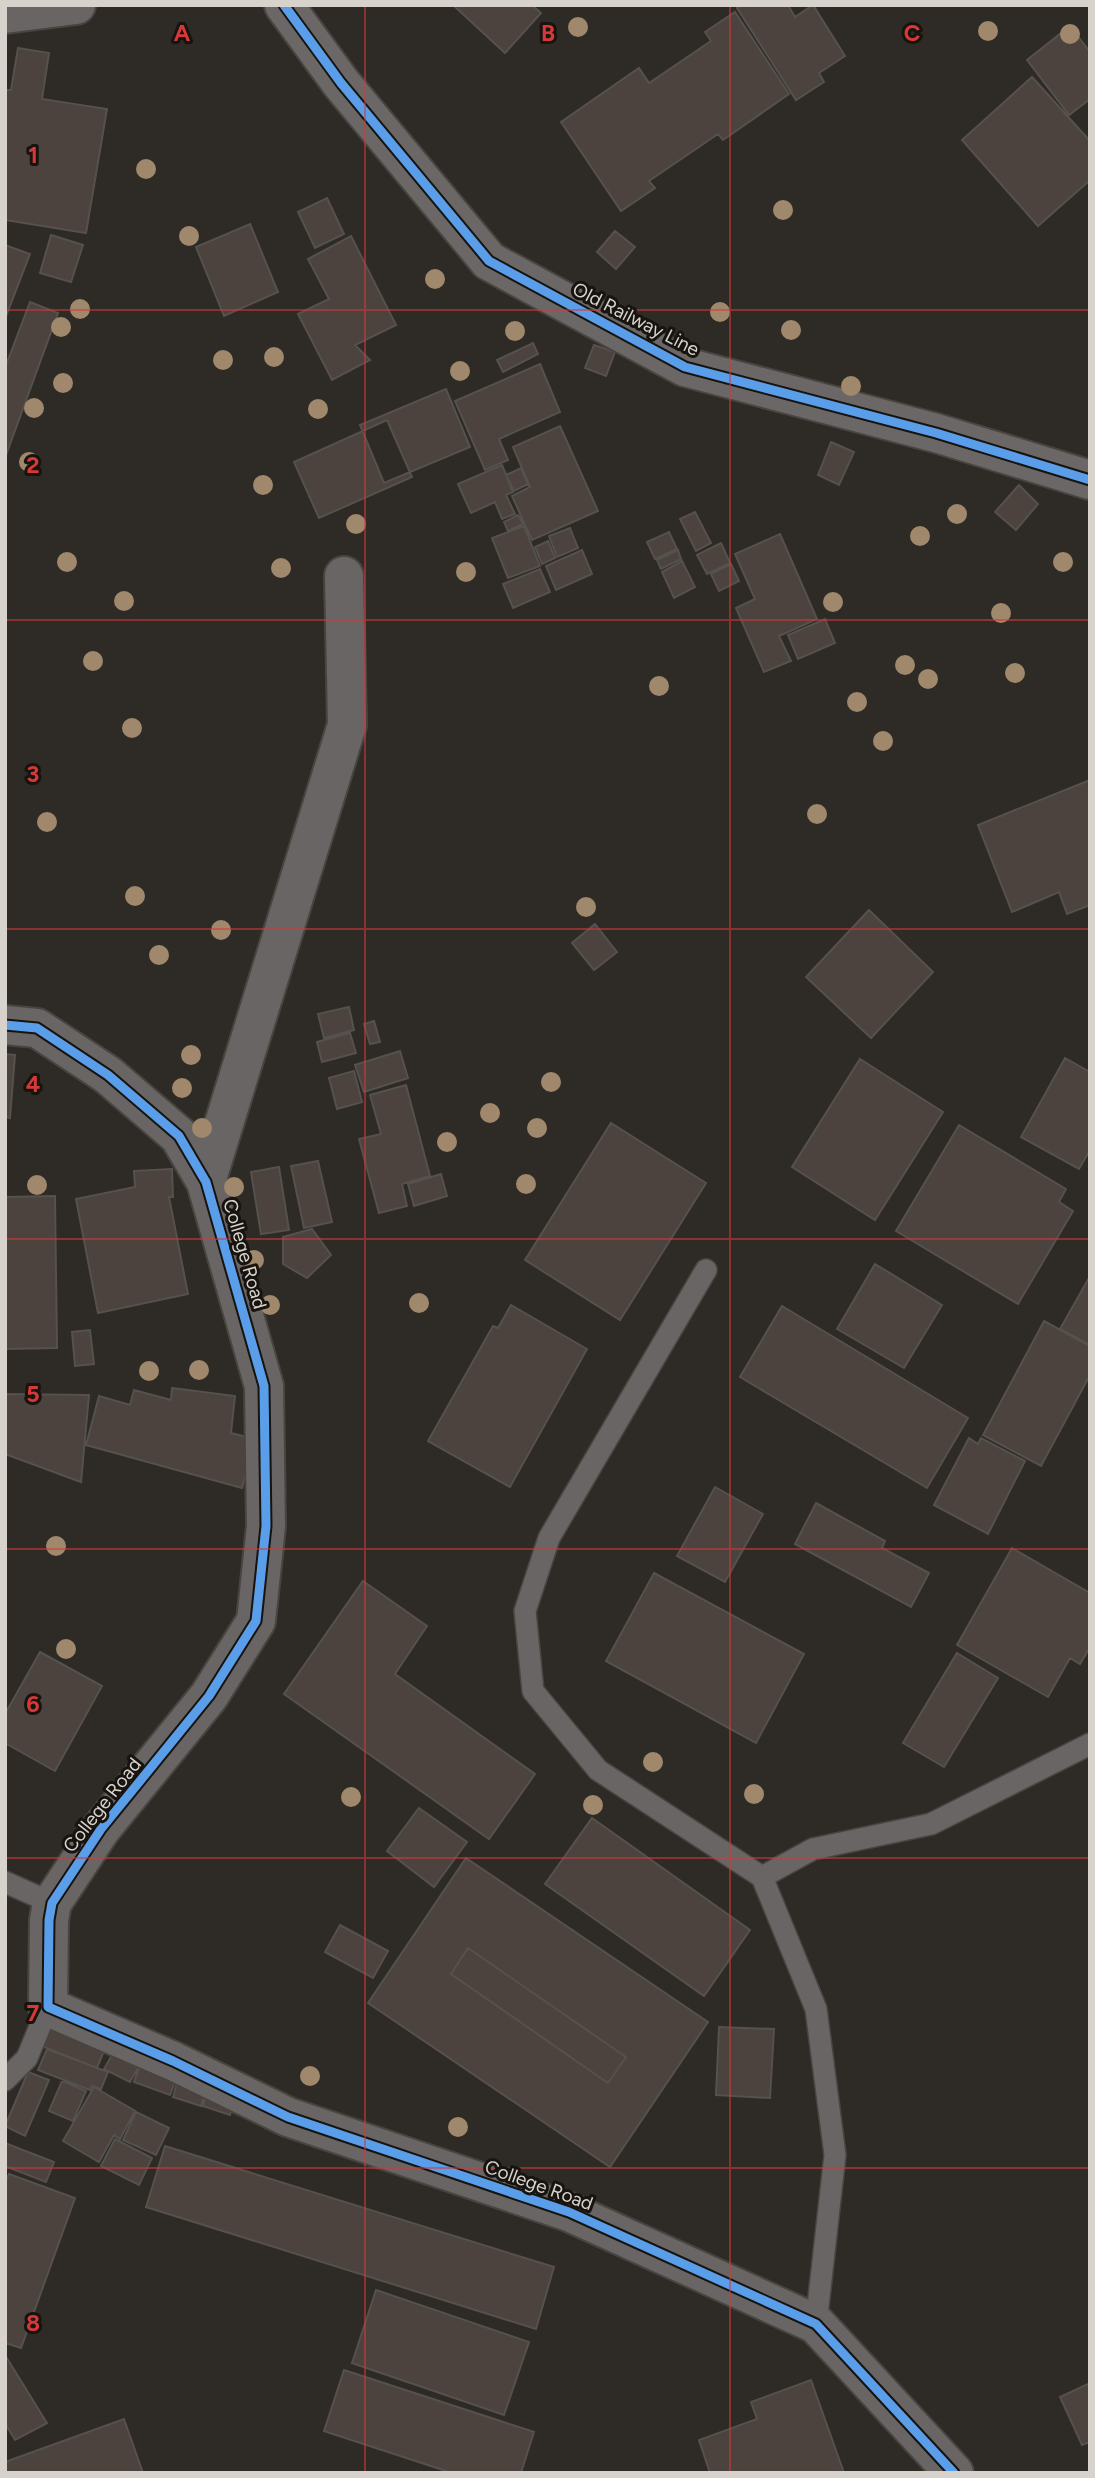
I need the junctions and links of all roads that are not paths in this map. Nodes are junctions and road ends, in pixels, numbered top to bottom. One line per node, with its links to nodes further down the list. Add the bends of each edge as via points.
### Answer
1 (76, 5): 3 (street)
2 (284, 5): 4 (street, Old Railway Line, via 341,83 489,261 685,367 936,433)
3 (5, 14)
4 (1090, 480)
5 (344, 576): 7 (street, via 347,725)
6 (5, 1025): 7 (street, College Road, via 37,1028 108,1075 179,1136)
7 (206, 1182): 12 (street, College Road, via 264,1386 266,1526 256,1620 209,1696 101,1829)
8 (706, 1270): 10 (lane, via 549,1538 525,1611 533,1691 597,1770)
9 (1090, 1744): 10 (lane, via 931,1824 813,1849)
10 (762, 1877): 15 (lane, via 817,2009 835,2155)
11 (5, 1882): 12 (lane)
12 (52, 1903): 13 (street, College Road)
13 (48, 2007): 14 (lane, via 27,2058); 15 (street, College Road, via 288,2117 569,2211)
14 (5, 2080)
15 (816, 2324): 16 (street, College Road)
16 (954, 2473)

